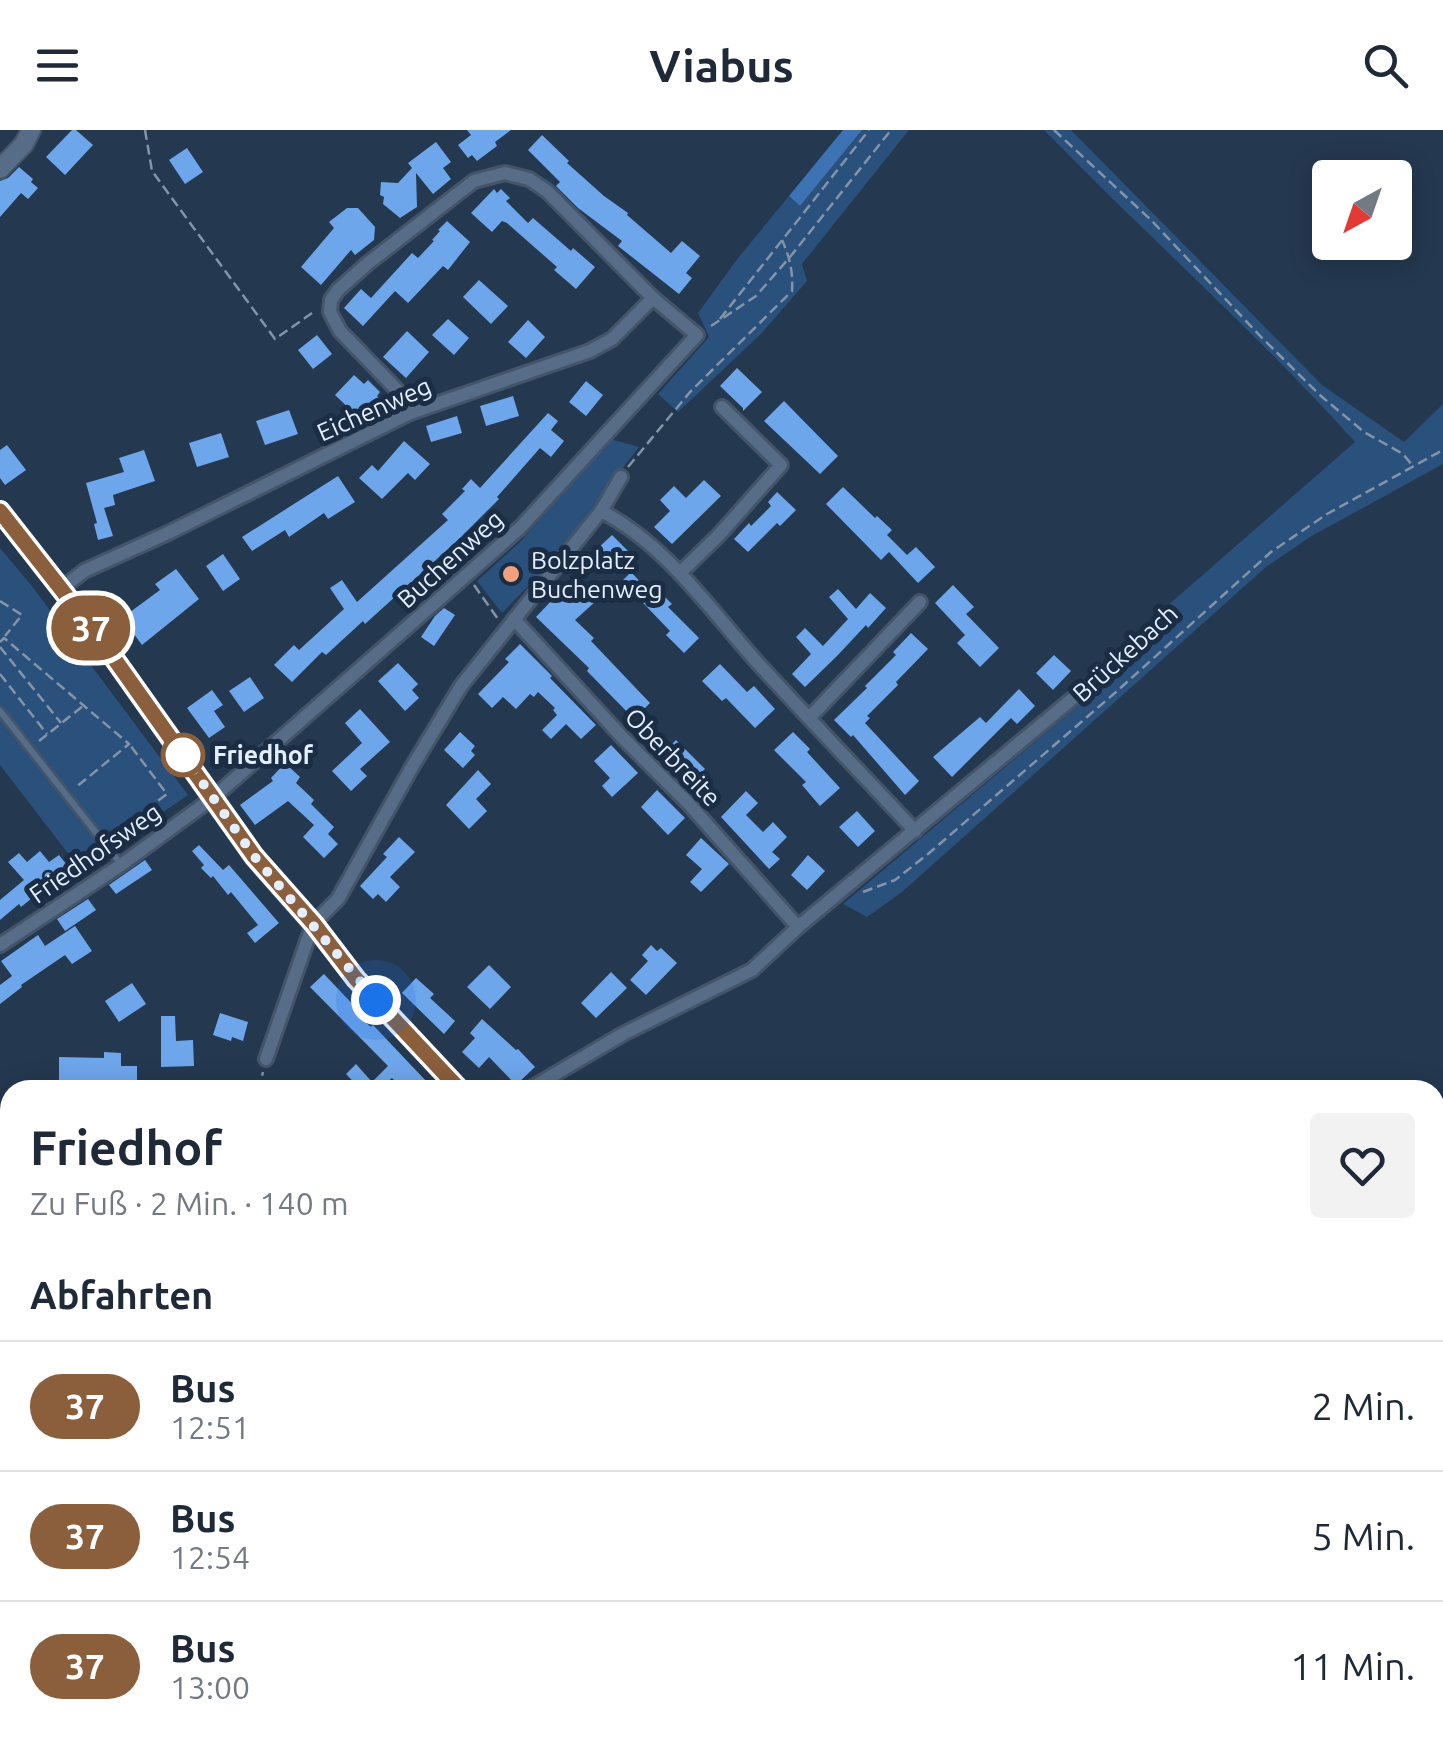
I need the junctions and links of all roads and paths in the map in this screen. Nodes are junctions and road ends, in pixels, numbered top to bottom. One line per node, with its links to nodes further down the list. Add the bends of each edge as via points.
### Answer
1 (31, 130): 6 (main road)
2 (145, 130): 10 (path, via 152,171 275,339)
3 (870, 130): 7 (path)
4 (891, 130): 8 (path)
5 (1054, 130): 14 (path, via 1321,396)
6 (0, 169)
7 (782, 240): 8 (path); 8 (path, via 719,320 756,296)
8 (790, 258): 15 (path, via 792,290 690,392)
9 (653, 298): 10 (street, via 547,190 505,173 474,181); 12 (street, Eichenweg, via 612,339 590,350); 19 (street, Buchenweg, via 697,335 520,528)
10 (330, 300): 12 (street, via 340,331 398,391)
11 (722, 407): 18 (street, via 781,465)
12 (410, 413): 20 (street, Eichenweg, via 84,571)
13 (1443, 450): 14 (path, Brückebach)
14 (1412, 466): 40 (path, Brückebach, via 1271,552 895,880 862,892)
15 (621, 477): 16 (street)
16 (602, 510): 18 (street); 23 (street)
17 (2, 517): 20 (main road)
18 (680, 573): 30 (street)
19 (466, 576): 23 (path); 36 (street, Buchenweg)
20 (60, 589): 36 (main road)
21 (0, 601): 24 (path, via 22,615)
22 (920, 602): 30 (street)
23 (510, 624): 41 (street, via 461,686 338,899); 42 (street, Oberbreite, via 688,803)
24 (4, 638): 25 (path); 28 (path)
25 (0, 645): 31 (path)
26 (0, 674): 32 (path)
27 (1095, 680): 37 (street, Brückebach)
28 (84, 704): 31 (path); 33 (path)
29 (0, 711): 34 (lane)
30 (810, 717): 37 (street)
31 (61, 724): 32 (path)
32 (47, 734): 34 (path)
33 (129, 744): 35 (path); 38 (path, via 167,794)
34 (30, 749): 35 (lane)
35 (66, 795): 38 (lane)
36 (214, 797): 39 (street, Friedhofsweg); 41 (main road, via 254,856)
37 (915, 831): 40 (street, Brückebach)
38 (103, 842): 39 (lane)
39 (120, 864): 43 (street, Friedhofsweg)
40 (843, 890): 42 (street, Brückebach)
41 (314, 924): 44 (street); 46 (main road)
42 (798, 927): 47 (street, Brückebach, via 752,970)
43 (0, 946)
44 (266, 1059): 45 (path)
45 (261, 1080)
46 (451, 1080)
47 (545, 1080)

